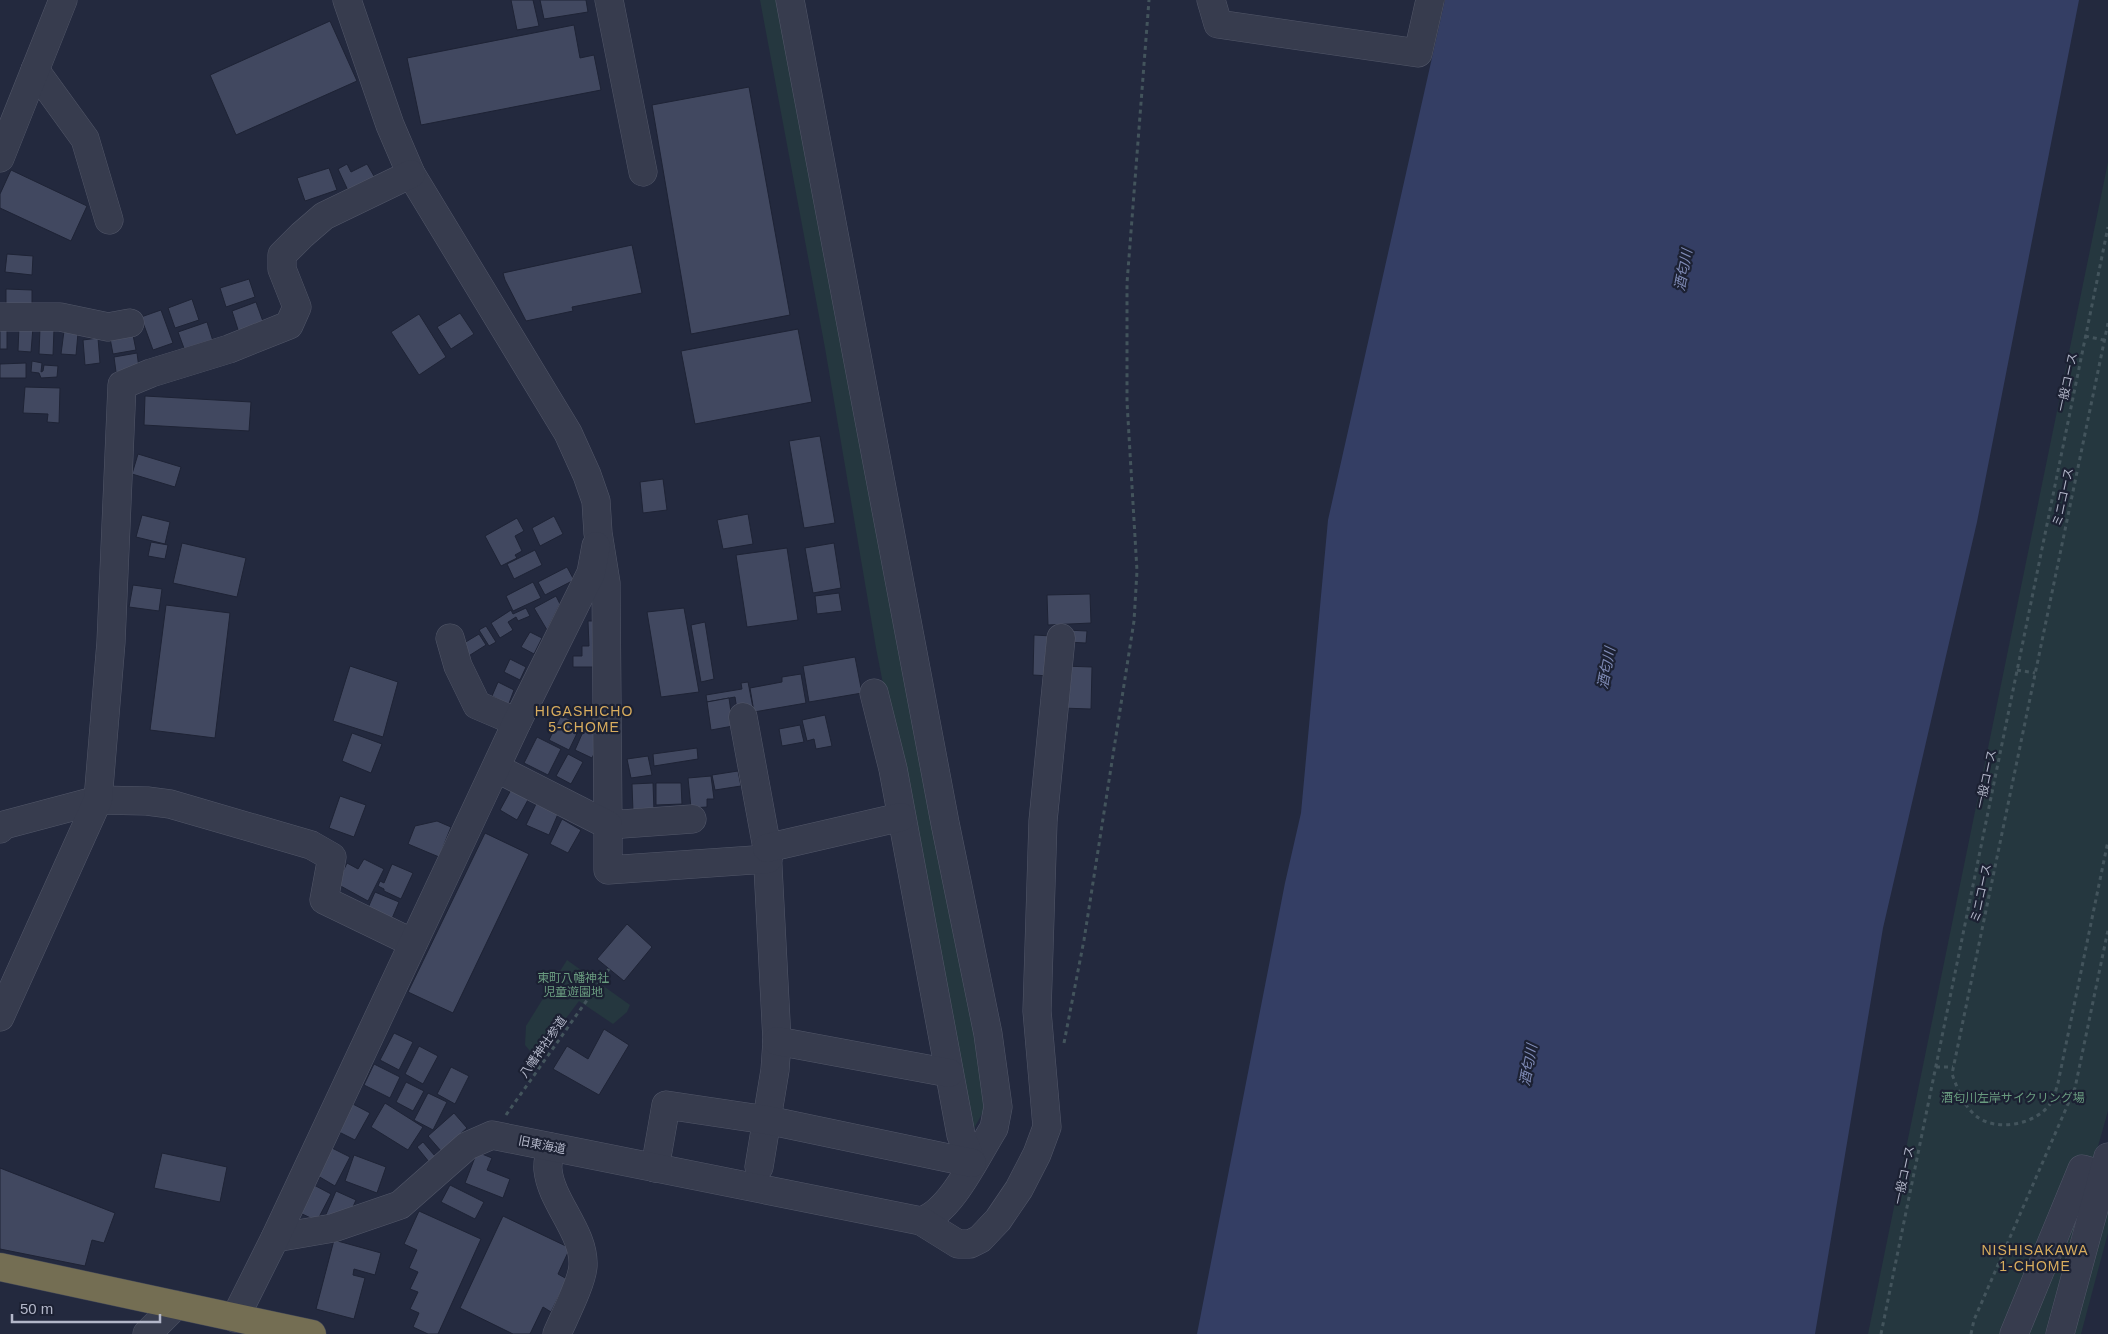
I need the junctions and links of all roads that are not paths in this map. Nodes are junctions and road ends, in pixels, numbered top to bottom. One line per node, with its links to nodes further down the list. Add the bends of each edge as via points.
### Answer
1 (63, 0): 7 (street)
2 (347, 0): 10 (street, via 390,125)
3 (609, 0): 9 (street)
4 (790, 0): 33 (street, via 945,823 988,1034 997,1118)
5 (1212, 0): 6 (street, via 1218,24 1418,53)
6 (1430, 0)
7 (35, 70): 8 (street); 11 (street, via 85,139)
8 (1, 151)
9 (643, 172)
10 (411, 174): 14 (street, via 568,433 596,501); 21 (street, via 324,216 282,255 282,269 297,307 289,325 122,385 111,642)
11 (109, 220)
12 (0, 317): 13 (street, via 60,317 108,327)
13 (130, 323)
14 (598, 533): 19 (street, via 591,573); 24 (street, via 606,583)
15 (450, 638): 19 (street, via 458,666 477,705)
16 (1061, 638): 37 (street, 旧東海道, via 1043,821 1037,1011 1047,1127 1019,1190 998,1220 980,1238 970,1244 958,1244)
17 (874, 693): 22 (street)
18 (743, 717): 26 (street)
19 (517, 722): 20 (street)
20 (496, 768): 24 (street); 27 (street)
21 (98, 800): 25 (street, via 4,825); 27 (street, via 170,804 310,846 332,857 324,900); 28 (street)
22 (901, 816): 26 (street); 30 (street)
23 (692, 820): 24 (street)
24 (608, 825): 26 (street, via 608,870)
25 (0, 829)
26 (767, 854): 29 (street)
27 (413, 943): 38 (street)
28 (0, 1017)
29 (777, 1041): 30 (street); 31 (street)
30 (949, 1073): 33 (street, via 961,1134)
31 (768, 1120): 33 (street); 35 (street); 36 (street, via 666,1105)
32 (550, 1147): 36 (street, 旧東海道); 38 (street, 旧東海道, via 492,1135 467,1146 400,1205 333,1228); 44 (street, via 547,1169 580,1246 584,1266)
33 (972, 1163): 37 (street, via 942,1209)
34 (2106, 1166): 45 (street, via 2082,1169); 46 (street)
35 (759, 1167)
36 (654, 1168): 37 (street, 旧東海道)
37 (921, 1222)
38 (274, 1238): 41 (street)
39 (0, 1267): 40 (highway)
40 (176, 1305): 41 (highway); 42 (street)
41 (235, 1318): 43 (highway)
42 (147, 1334)
43 (312, 1334)
44 (557, 1334)
45 (2014, 1334)
46 (2060, 1334)

